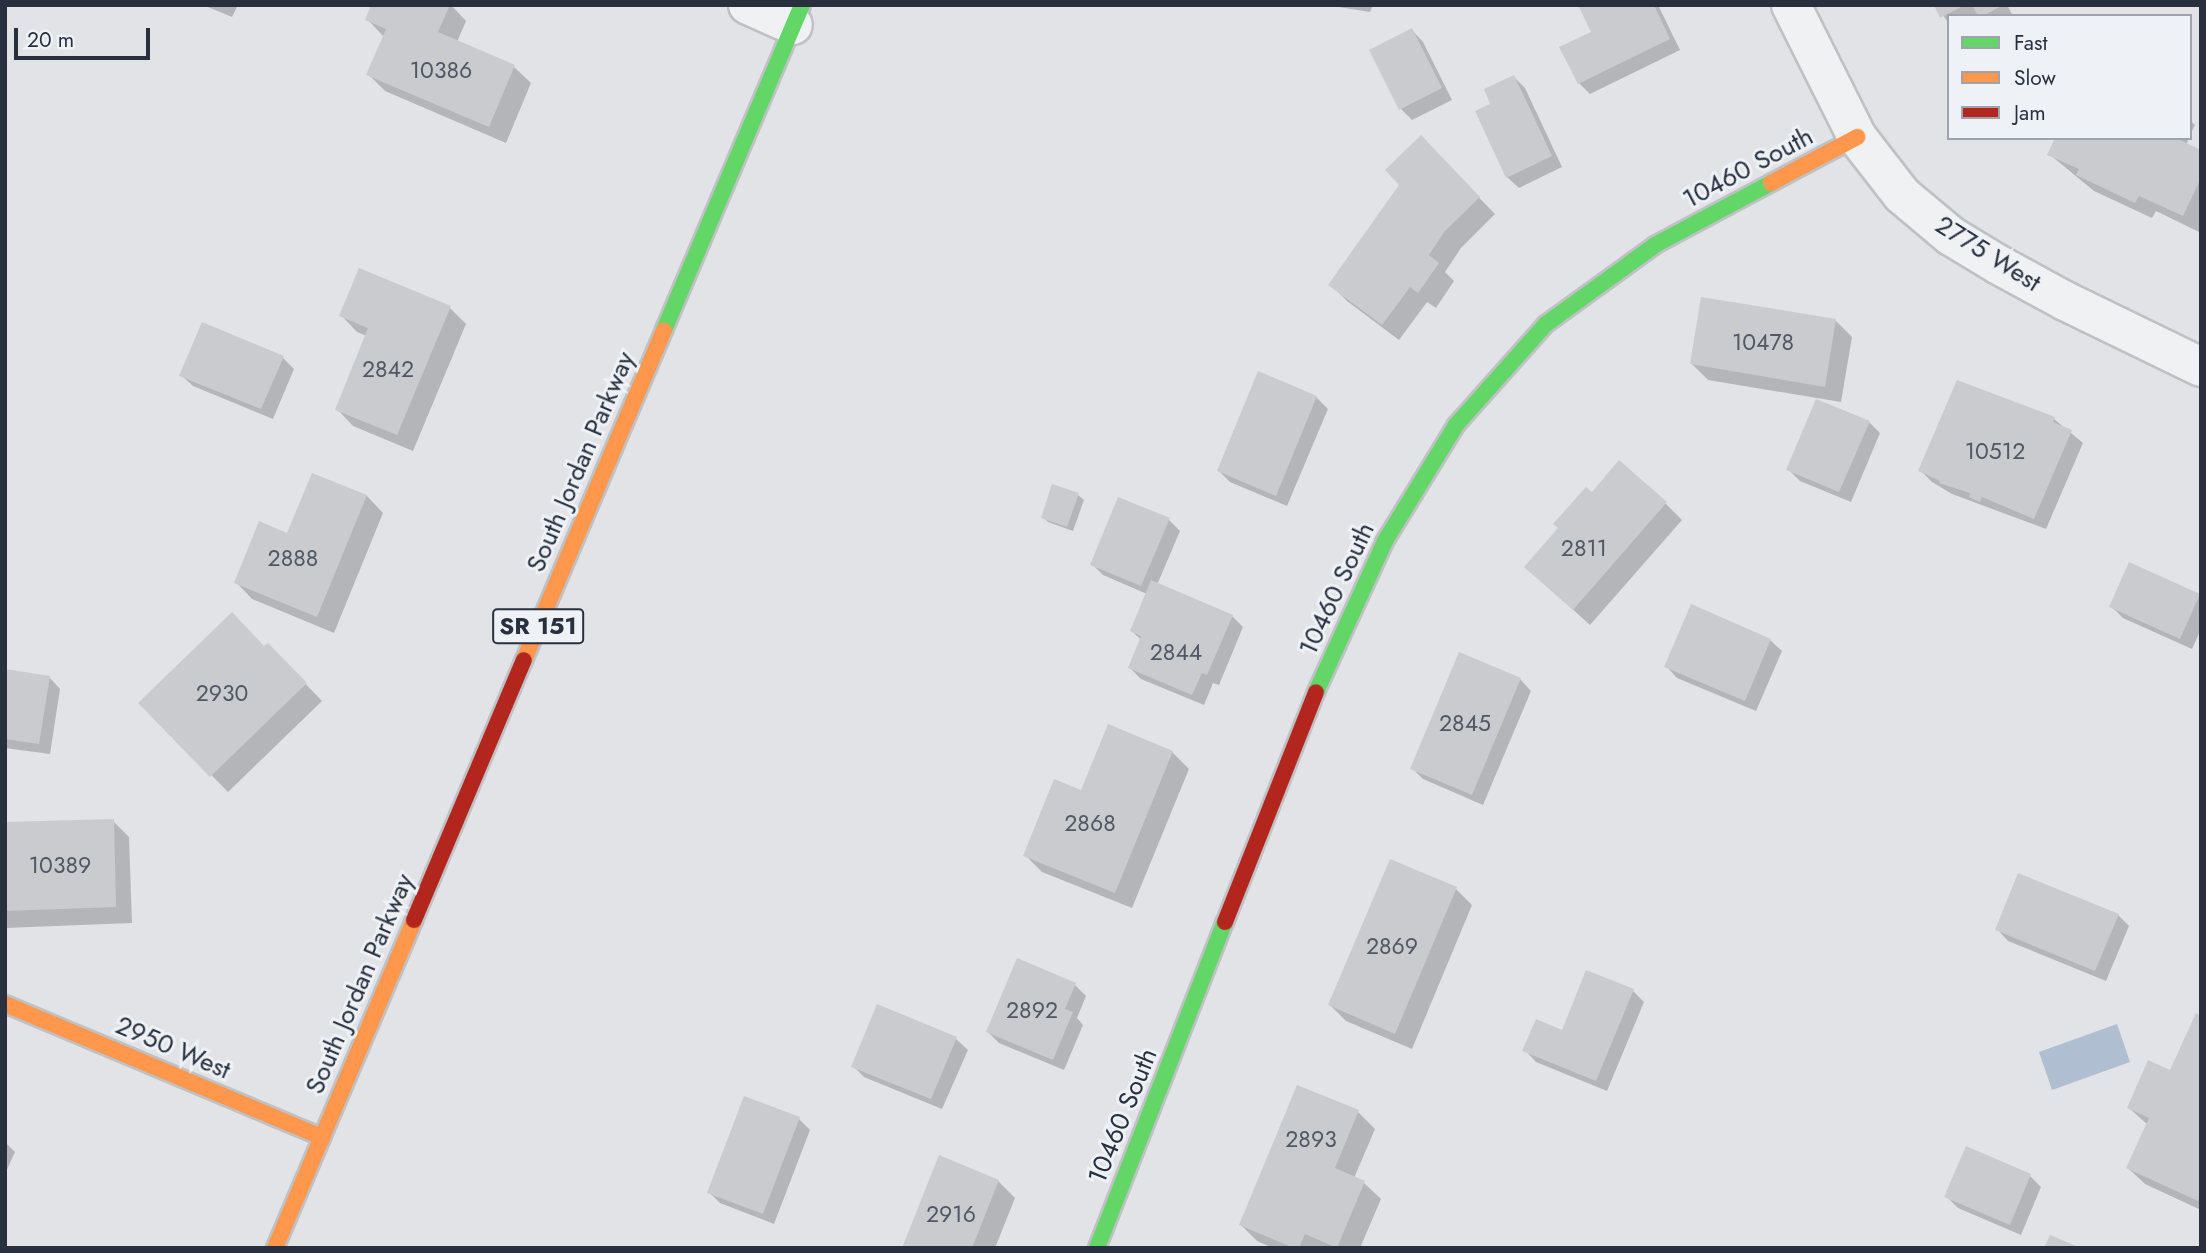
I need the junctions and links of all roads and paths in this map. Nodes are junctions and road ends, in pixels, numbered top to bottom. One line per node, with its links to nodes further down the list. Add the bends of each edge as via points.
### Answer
1 (748, 5): 3 (street)
2 (1791, 5): 4 (street, 2775 West)
3 (798, 15): 7 (street, South Jordan Parkway / SR 151)
4 (1857, 136): 5 (street, 2775 West, via 1902,195 1951,236 2065,301); 9 (street, 10460 South, via 1633,261 1546,324 1456,425 1385,541 1327,665)
5 (2201, 367)
6 (5, 1004): 7 (street, 2950 West)
7 (322, 1137): 8 (street, South Jordan Parkway / SR 151)
8 (275, 1248)
9 (1097, 1248)

